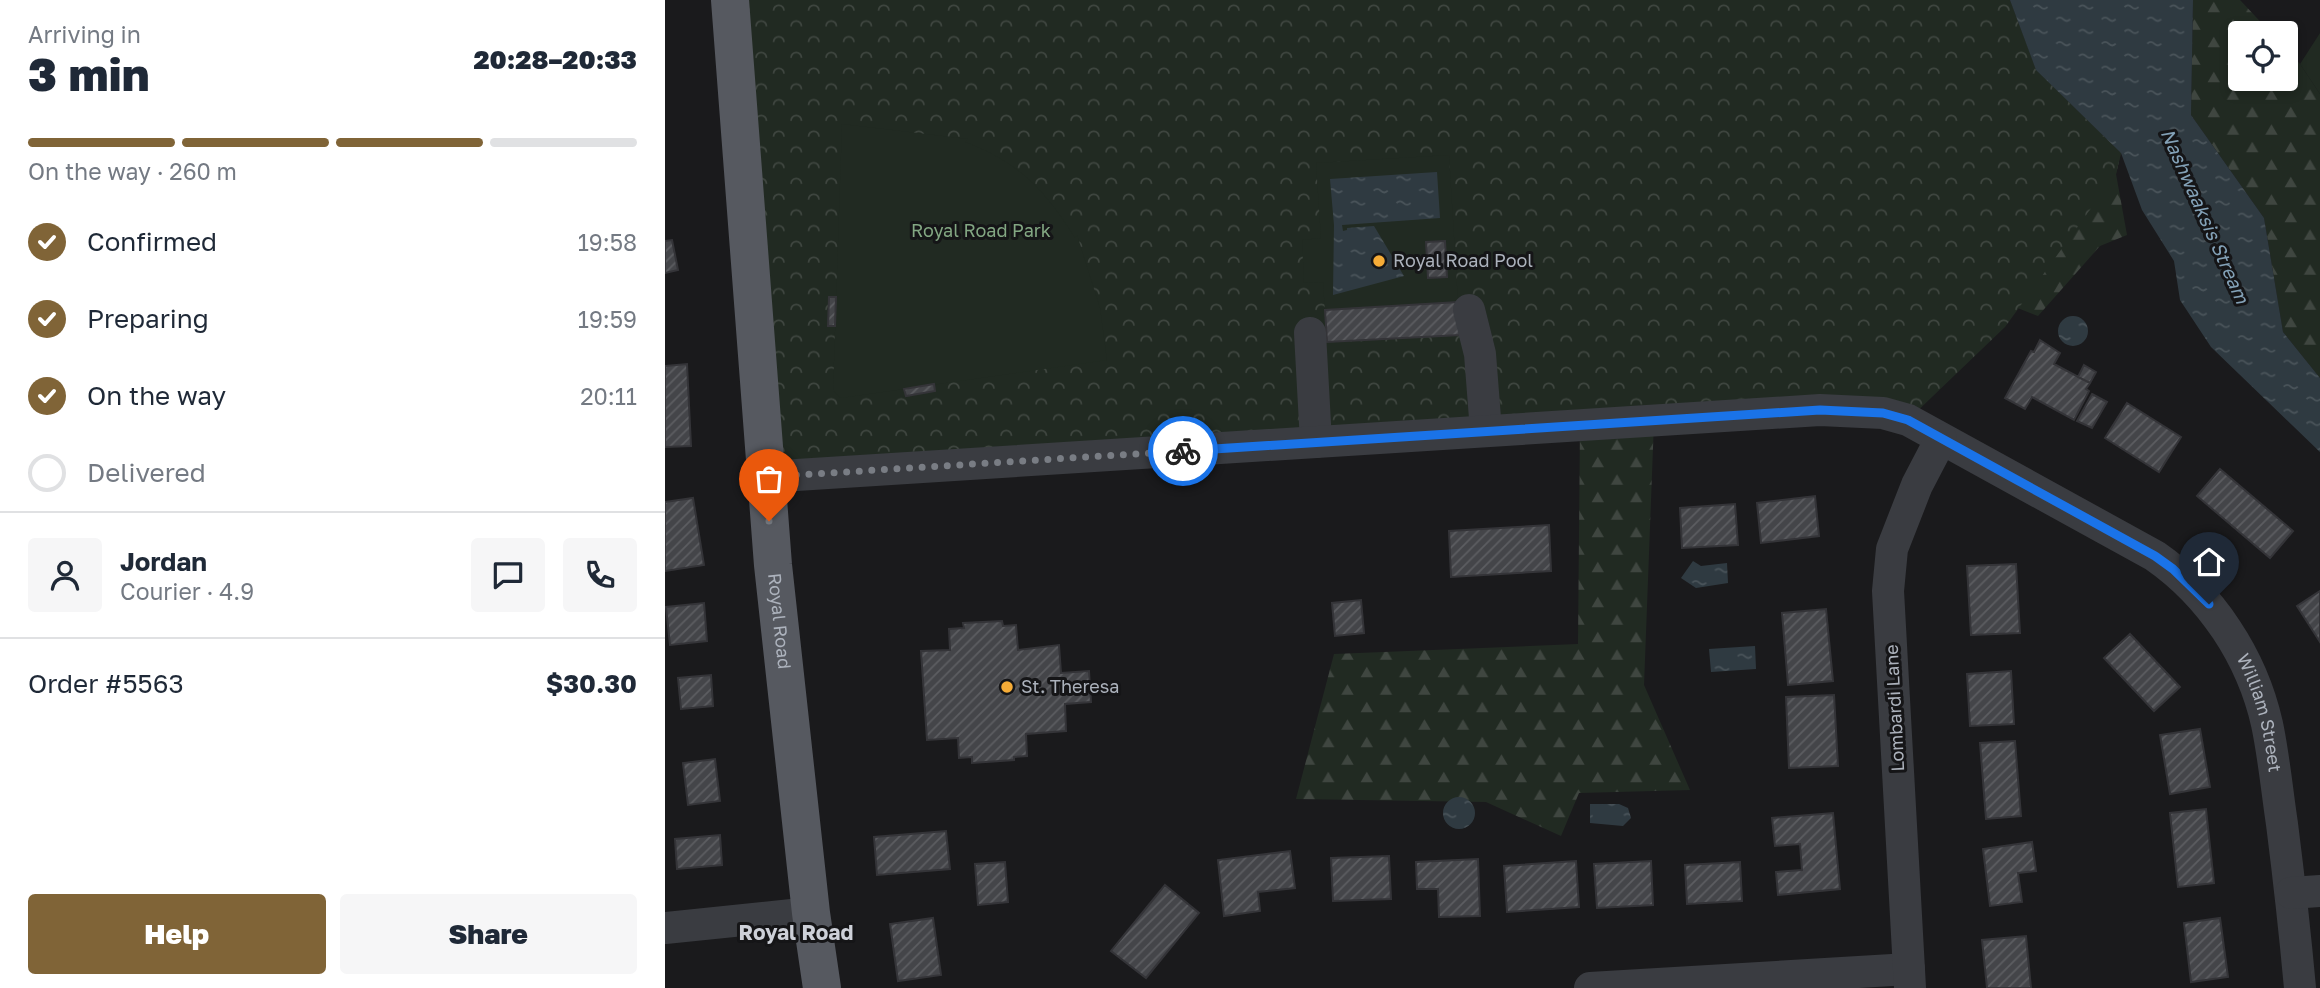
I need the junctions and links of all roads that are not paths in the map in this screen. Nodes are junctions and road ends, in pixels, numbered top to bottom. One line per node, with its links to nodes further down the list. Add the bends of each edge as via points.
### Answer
1 (730, 0): 7 (main road, Royal Road)
2 (1469, 310): 4 (street, via 1480,354)
3 (1310, 333): 6 (street)
4 (1486, 431): 5 (street, William Street, via 1856,410 1908,420); 6 (street, William Street)
5 (1941, 439): 8 (street, William Street, via 2155,556 2209,604 2248,669 2266,721); 11 (street, Lombardi Lane, via 1892,549 1888,591)
6 (1316, 442): 7 (street, William Street)
7 (765, 477): 9 (main road, Royal Road)
8 (2305, 892): 14 (street, William Street)
9 (811, 912): 10 (street); 12 (main road, Royal Road)
10 (665, 928)
11 (1910, 979): 13 (street)
12 (822, 988)
13 (1590, 988)
14 (2300, 988)

